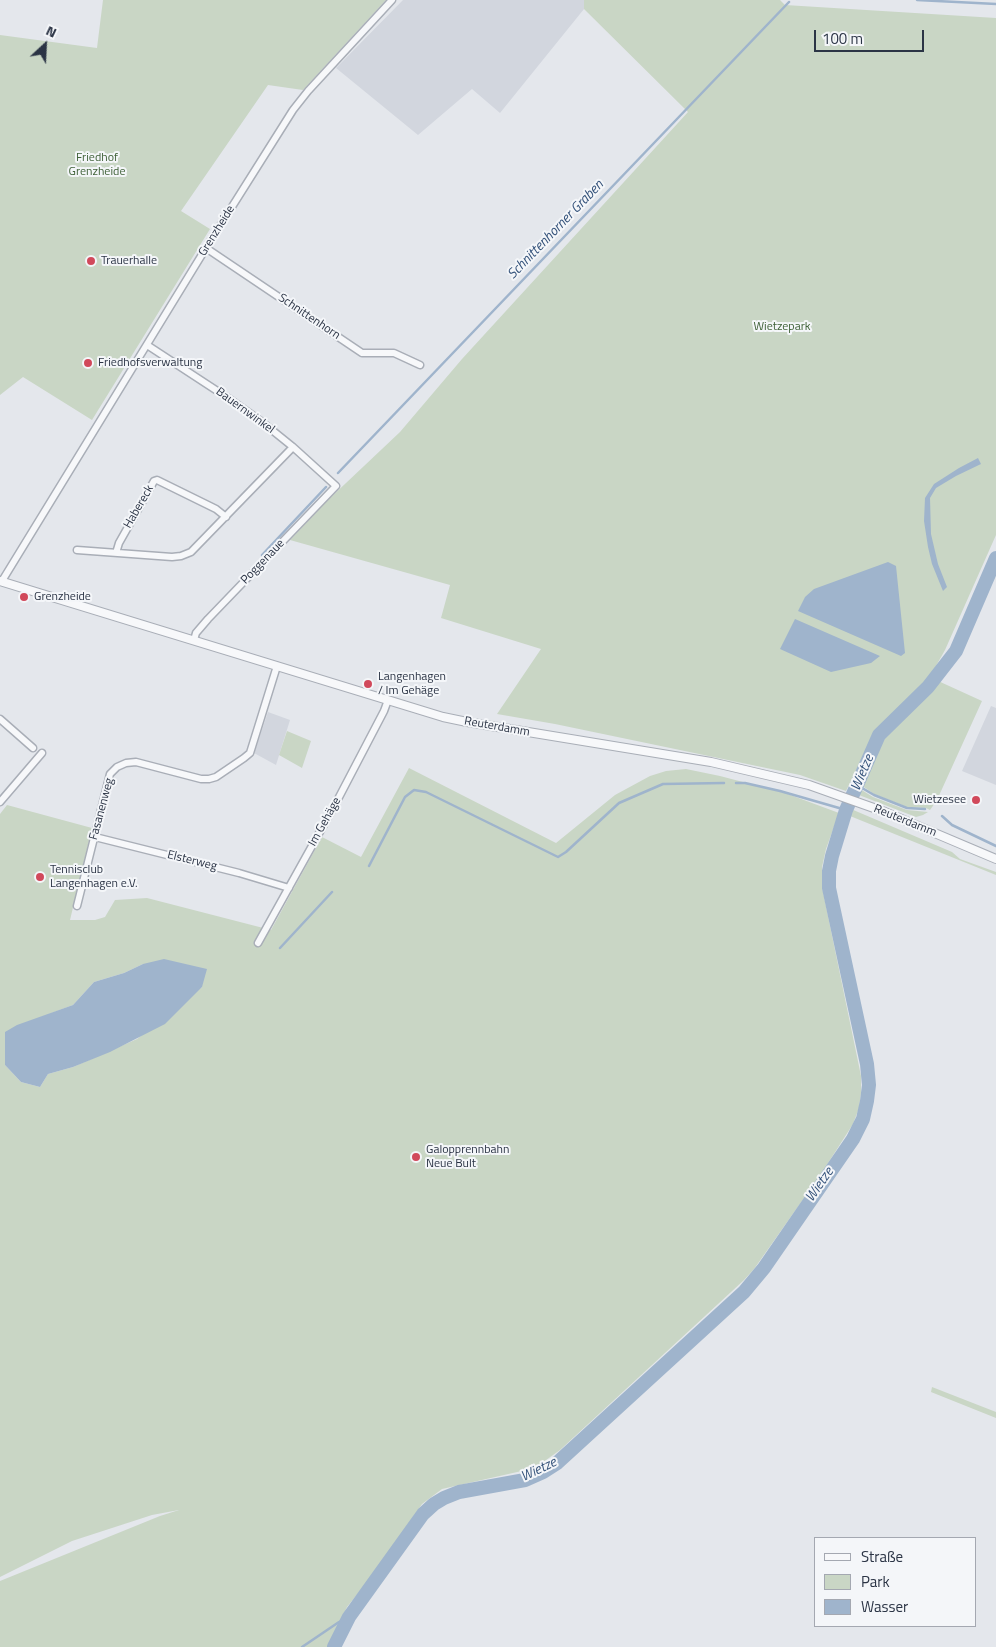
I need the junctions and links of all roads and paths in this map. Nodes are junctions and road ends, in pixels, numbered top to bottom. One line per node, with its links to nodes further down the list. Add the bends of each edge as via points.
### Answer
1 (392, 0): 2 (street, Grenzheide, via 298,103)
2 (206, 248): 3 (street, Grenzheide); 4 (street, Schnittenhorn, via 362,353 394,353)
3 (147, 345): 5 (street, Bauernwinkel, via 228,398); 10 (street, Grenzheide)
4 (420, 365)
5 (293, 447): 6 (street, Bauernwinkel); 7 (street)
6 (336, 486): 11 (street, Poggenaue, via 208,619)
7 (226, 517): 9 (street, via 196,548 181,556); 9 (street, Habereck, via 157,480)
8 (77, 550): 9 (street)
9 (116, 553)
10 (1, 582): 11 (street, Reuterdamm)
11 (194, 640): 12 (street, Reuterdamm)
12 (277, 666): 13 (street, Reuterdamm); 18 (street, Fasanenweg, via 251,749 244,758 210,779 136,762 117,767 109,776)
13 (388, 700): 19 (street, Reuterdamm, via 467,722 732,767 800,783 841,796); 20 (street, Im Gehäge)
14 (0, 719): 15 (street)
15 (32, 748)
16 (42, 753): 17 (street)
17 (0, 801)
18 (95, 837): 20 (street, Elsterweg); 21 (street, Fasanenweg)
19 (996, 859)
20 (289, 888): 22 (street, Im Gehäge)
21 (77, 906)
22 (258, 943)

